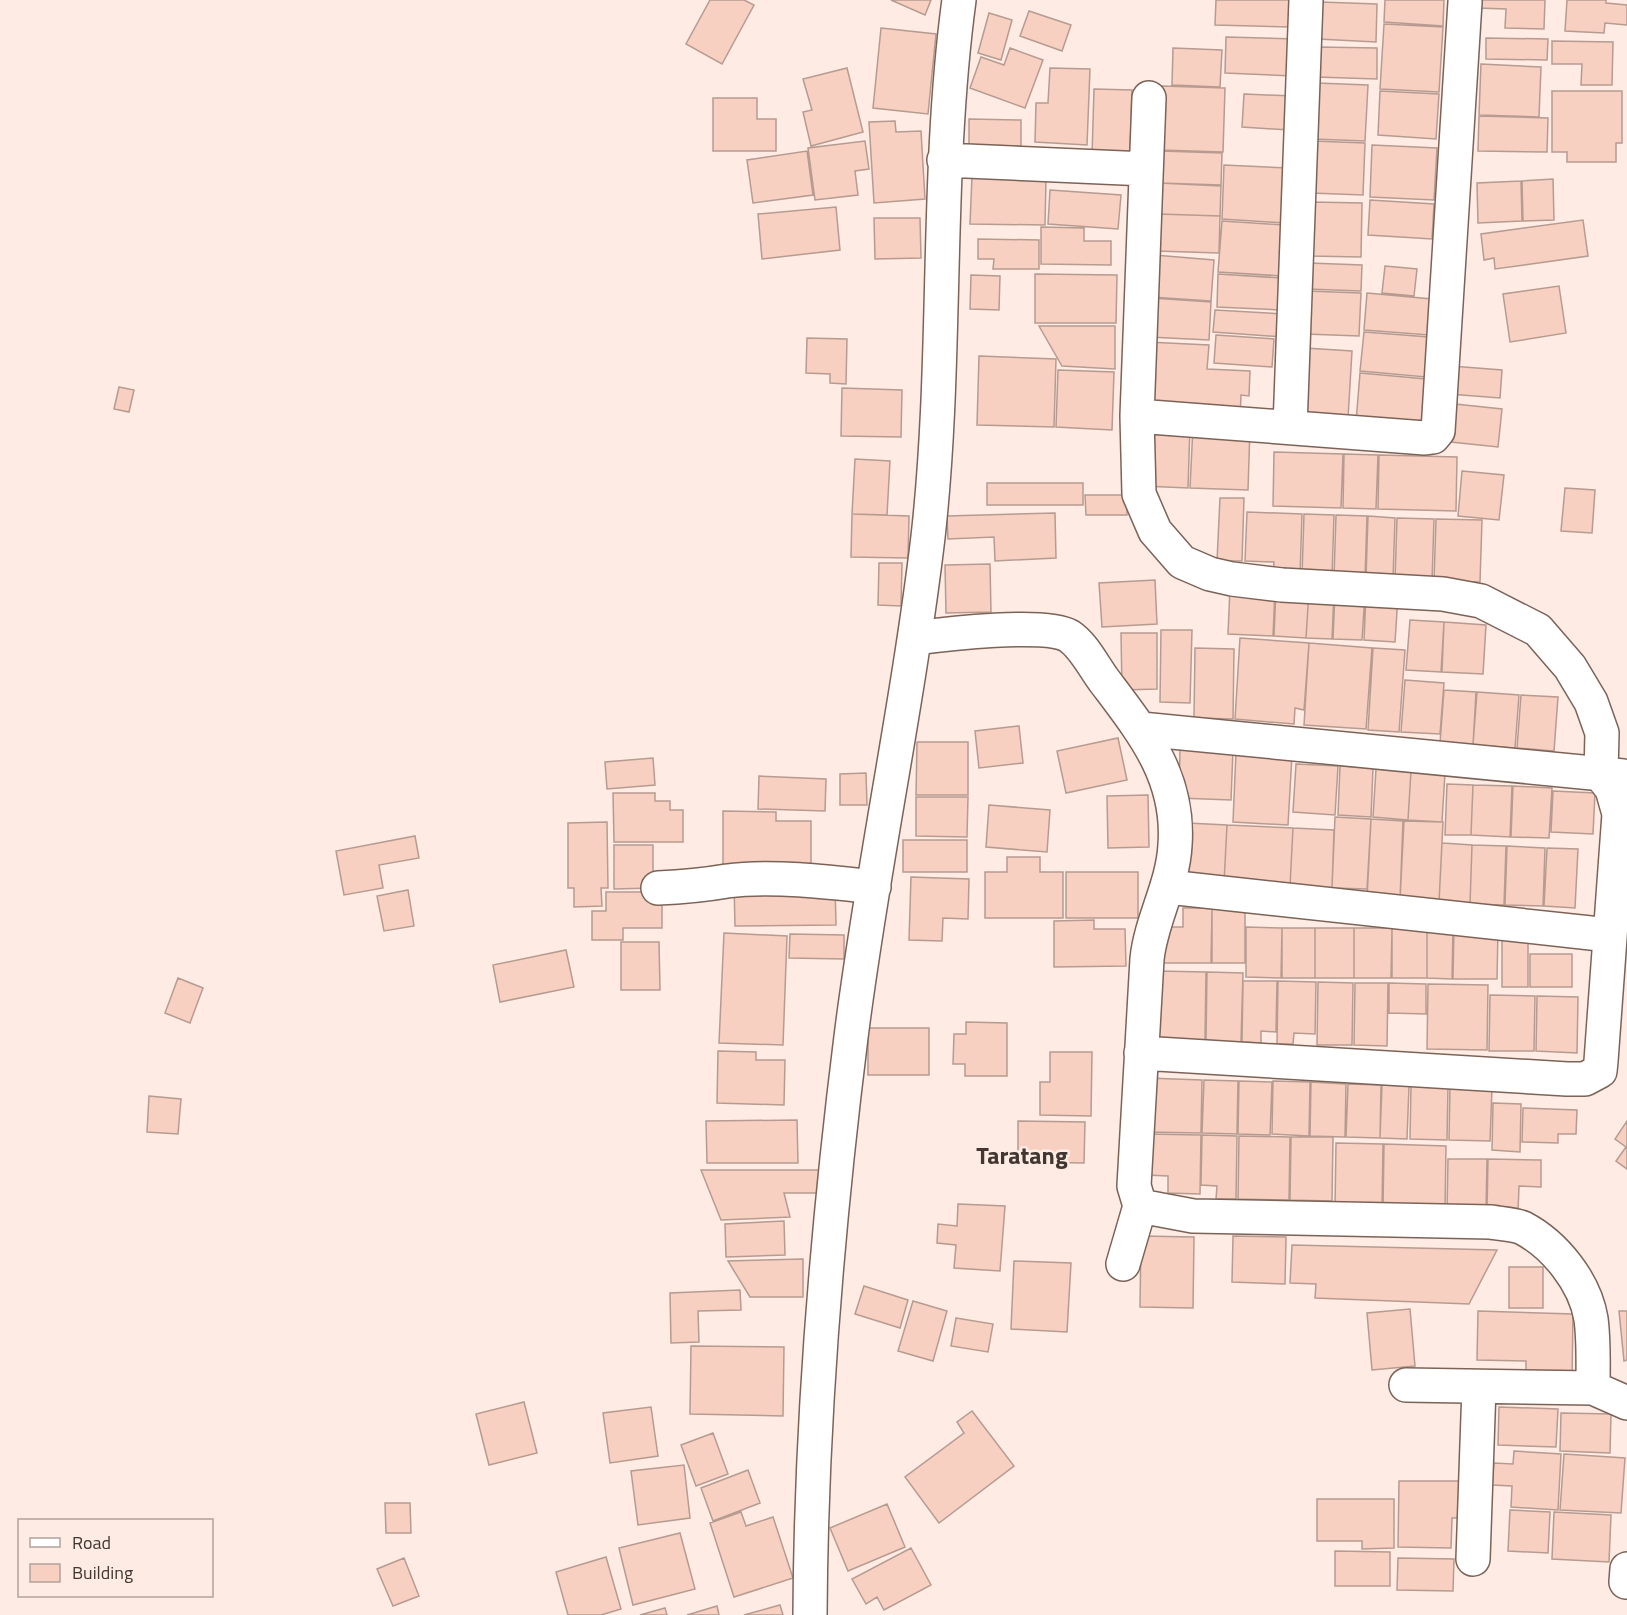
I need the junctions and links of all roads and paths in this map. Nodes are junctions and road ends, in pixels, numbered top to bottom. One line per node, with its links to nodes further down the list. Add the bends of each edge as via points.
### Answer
1 (958, 0): 5 (street, via 948,74)
2 (1306, 0): 8 (street)
3 (1465, 2): 8 (street, via 1438,431 1425,438)
4 (1149, 98): 6 (street)
5 (944, 160): 6 (street); 9 (street, via 936,444)
6 (1146, 169): 7 (street)
7 (1137, 416): 8 (street); 11 (street, via 1139,494 1155,531 1182,562 1232,579 1443,594 1481,601 1538,630 1570,667 1591,702)
8 (1290, 427)
9 (916, 638): 10 (street, via 984,630 1068,636); 12 (street)
10 (1141, 729): 11 (street); 13 (street, via 1172,792 1176,843)
11 (1614, 776): 15 (street, via 1612,789 1619,814)
12 (874, 886): 14 (street, via 814,880 728,881); 26 (street, via 851,1034 819,1336)
13 (1168, 886): 15 (street); 16 (street, via 1149,946)
14 (658, 888)
15 (1609, 935): 16 (street, via 1600,1071 1585,1078)
16 (1141, 1053): 17 (street, via 1134,1186)
17 (1140, 1206): 18 (street); 21 (street, via 1192,1216 1491,1222 1521,1227 1565,1263 1581,1292 1591,1317)
18 (1123, 1264)
19 (1406, 1384): 20 (street)
20 (1479, 1387): 21 (street); 23 (street)
21 (1593, 1388): 22 (street)
22 (1627, 1403)
23 (1473, 1559)
24 (1627, 1569): 25 (street)
25 (1626, 1582)
26 (810, 1615)

